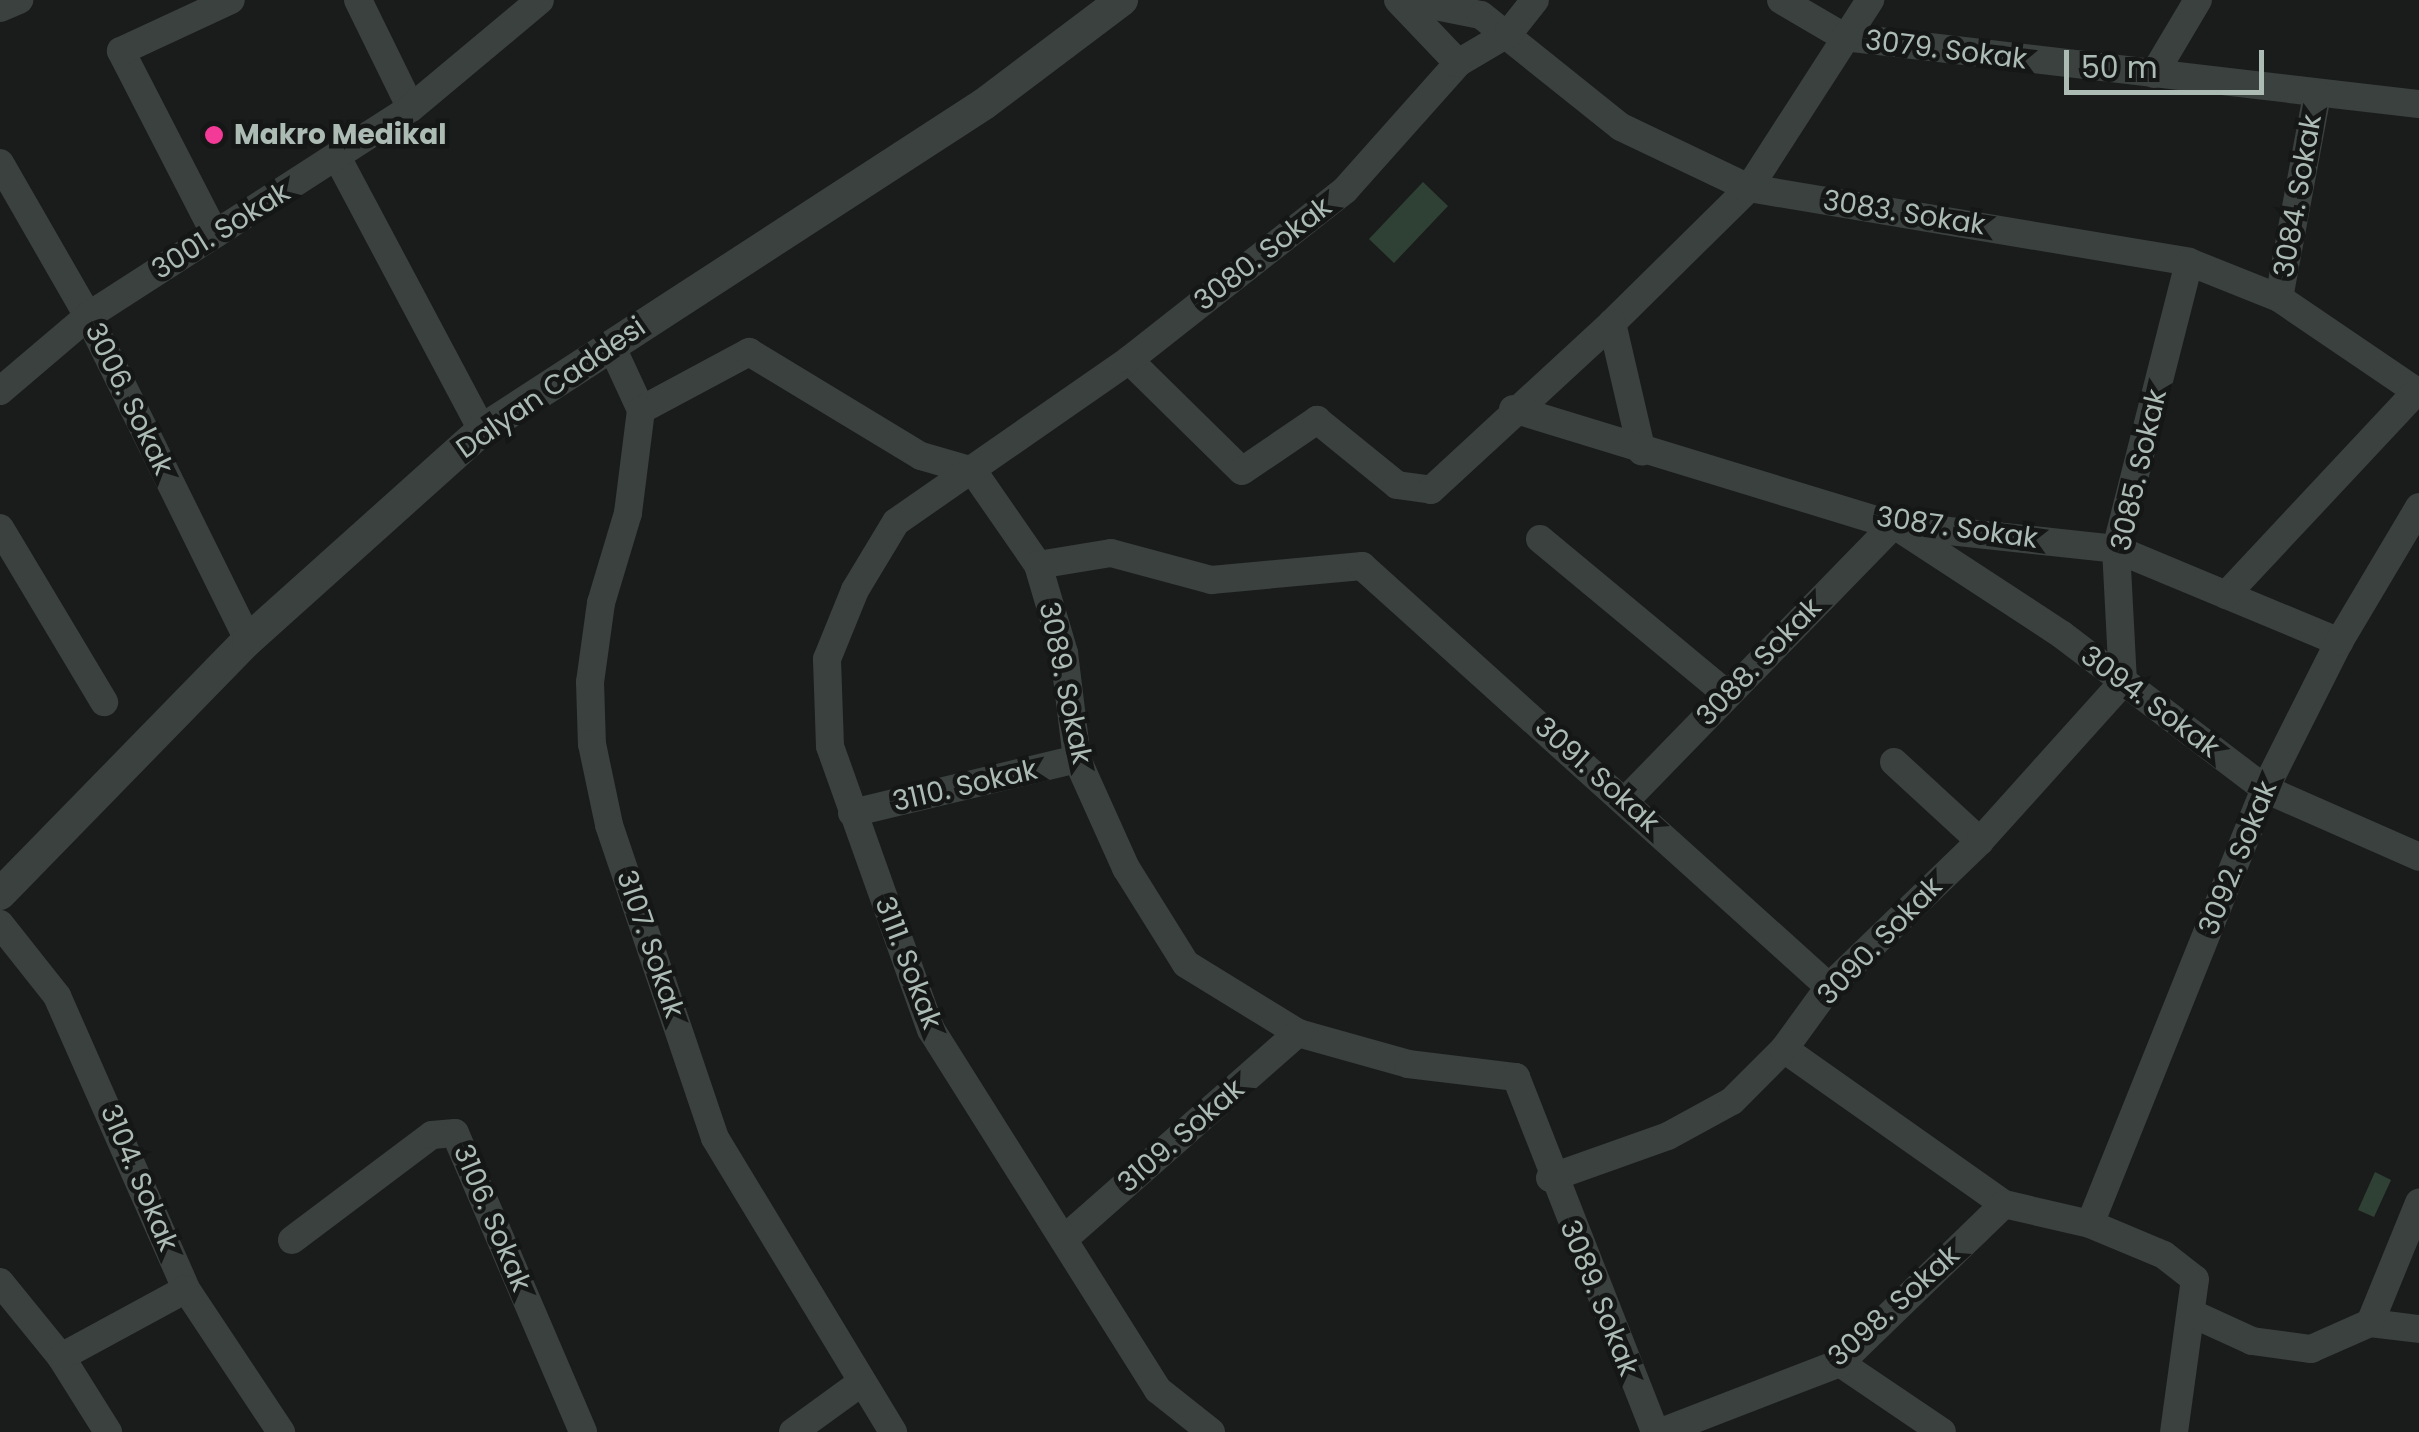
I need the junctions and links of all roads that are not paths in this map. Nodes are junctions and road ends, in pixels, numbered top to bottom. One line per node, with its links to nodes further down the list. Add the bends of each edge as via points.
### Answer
1 (19, 0): 11 (street)
2 (231, 0): 22 (street, via 122,51)
3 (358, 0): 18 (street)
4 (540, 0): 18 (street, 3001. Sokak)
5 (1122, 0): 27 (street, Dalyan Caddesi, via 984,104)
6 (1401, 0): 12 (street, 3083. Sokak, via 1481,16); 14 (street)
7 (1535, 0): 12 (street)
8 (1782, 0): 13 (street, 3079. Sokak)
9 (1870, 0): 13 (street)
10 (2198, 0): 15 (street)
11 (0, 8)
12 (1509, 33): 14 (street, 3080. Sokak); 21 (street, 3083. Sokak, via 1621,127)
13 (1844, 37): 15 (street, 3079. Sokak); 21 (street)
14 (1458, 62): 28 (street, 3080. Sokak, via 1345,190)
15 (2154, 74): 16 (street, 3079. Sokak)
16 (2317, 94): 17 (street, 3079. Sokak); 24 (street, 3084. Sokak)
17 (2419, 104)
18 (412, 108): 19 (street, 3001. Sokak)
19 (337, 158): 22 (street, 3001. Sokak); 33 (street)
20 (2, 162): 25 (street, 3006. Sokak)
21 (1749, 188): 23 (street, 3083. Sokak); 26 (street)
22 (215, 234): 25 (street, 3001. Sokak)
23 (2190, 262): 24 (street, 3083. Sokak); 40 (street, 3085. Sokak)
24 (2280, 298): 30 (street, 3083. Sokak)
25 (88, 316): 29 (street, 3001. Sokak); 43 (street, 3006. Sokak)
26 (1612, 322): 31 (street); 34 (street)
27 (611, 345): 32 (street); 33 (street, Dalyan Caddesi)
28 (1129, 360): 31 (street, via 1242,470 1317,420 1397,485 1431,490 1484,446); 35 (street, 3080. Sokak)
29 (0, 391)
30 (2418, 392): 42 (street)
31 (1512, 409): 34 (street, 3087. Sokak)
32 (641, 410): 35 (street, via 748,352 920,456); 73 (street, 3107. Sokak, via 628,513 601,603 590,682 592,744 608,825 715,1138)
33 (482, 430): 43 (street, Dalyan Caddesi)
34 (1642, 452): 37 (street, 3087. Sokak, via 1724,470)
35 (973, 471): 41 (street, 3089. Sokak); 52 (street, 3111. Sokak, via 896,522 855,590 827,659 830,746)
36 (2419, 506): 44 (street, 3092. Sokak)
37 (1893, 524): 40 (street, 3087. Sokak); 45 (street, 3094. Sokak); 46 (street, 3088. Sokak)
38 (0, 528): 47 (street)
39 (1540, 540): 46 (street)
40 (2116, 550): 42 (street, 3087. Sokak); 45 (street, 3085. Sokak)
41 (1038, 564): 48 (street, 3089. Sokak, via 1064,653); 51 (street, 3091. Sokak, via 1111,553 1211,580 1362,566)
42 (2226, 595): 44 (street, 3087. Sokak)
43 (248, 640): 55 (street, Dalyan Caddesi)
44 (2339, 642): 50 (street, 3092. Sokak)
45 (2123, 682): 50 (street, 3094. Sokak); 53 (street, 3090. Sokak)
46 (1726, 694): 51 (street, 3088. Sokak)
47 (104, 702)
48 (1077, 760): 52 (street, 3110. Sokak); 58 (street, 3089. Sokak, via 1126,868 1186,964)
49 (1894, 762): 53 (street)
50 (2264, 789): 54 (street, 3094. Sokak); 63 (street, 3092. Sokak)
51 (1626, 800): 57 (street, 3091. Sokak)
52 (852, 812): 64 (street, 3111. Sokak, via 931,1030)
53 (1980, 841): 57 (street, 3090. Sokak)
54 (2419, 858)
55 (4, 880)
56 (0, 924): 67 (street, 3104. Sokak, via 64,1009)
57 (1829, 988): 59 (street, 3090. Sokak)
58 (1298, 1033): 60 (street, 3089. Sokak, via 1408,1064 1516,1077); 64 (street, 3109. Sokak)
59 (1784, 1049): 60 (street, 3090. Sokak, via 1732,1102 1668,1136); 62 (street)
60 (1550, 1178): 80 (street, 3089. Sokak)
61 (2419, 1203): 69 (street)
62 (2004, 1204): 63 (street); 72 (street, 3098. Sokak)
63 (2090, 1224): 68 (street, via 2164,1254 2195,1279)
64 (1064, 1239): 79 (street, 3111. Sokak, via 1158,1390)
65 (292, 1240): 76 (street, 3106. Sokak, via 432,1135 455,1133)
66 (0, 1282): 71 (street)
67 (186, 1288): 71 (street); 75 (street, 3104. Sokak)
68 (2193, 1314): 69 (street, via 2252,1341 2311,1349); 82 (street)
69 (2370, 1323): 70 (street)
70 (2419, 1329)
71 (61, 1357): 74 (street)
72 (1840, 1363): 80 (street, 3098. Sokak); 81 (street)
73 (859, 1384): 77 (street); 78 (street, 3107. Sokak)
74 (108, 1432)
75 (281, 1432)
76 (583, 1432)
77 (793, 1432)
78 (893, 1432)
79 (1211, 1432)
80 (1658, 1432)
81 (1942, 1432)
82 (2174, 1432)

